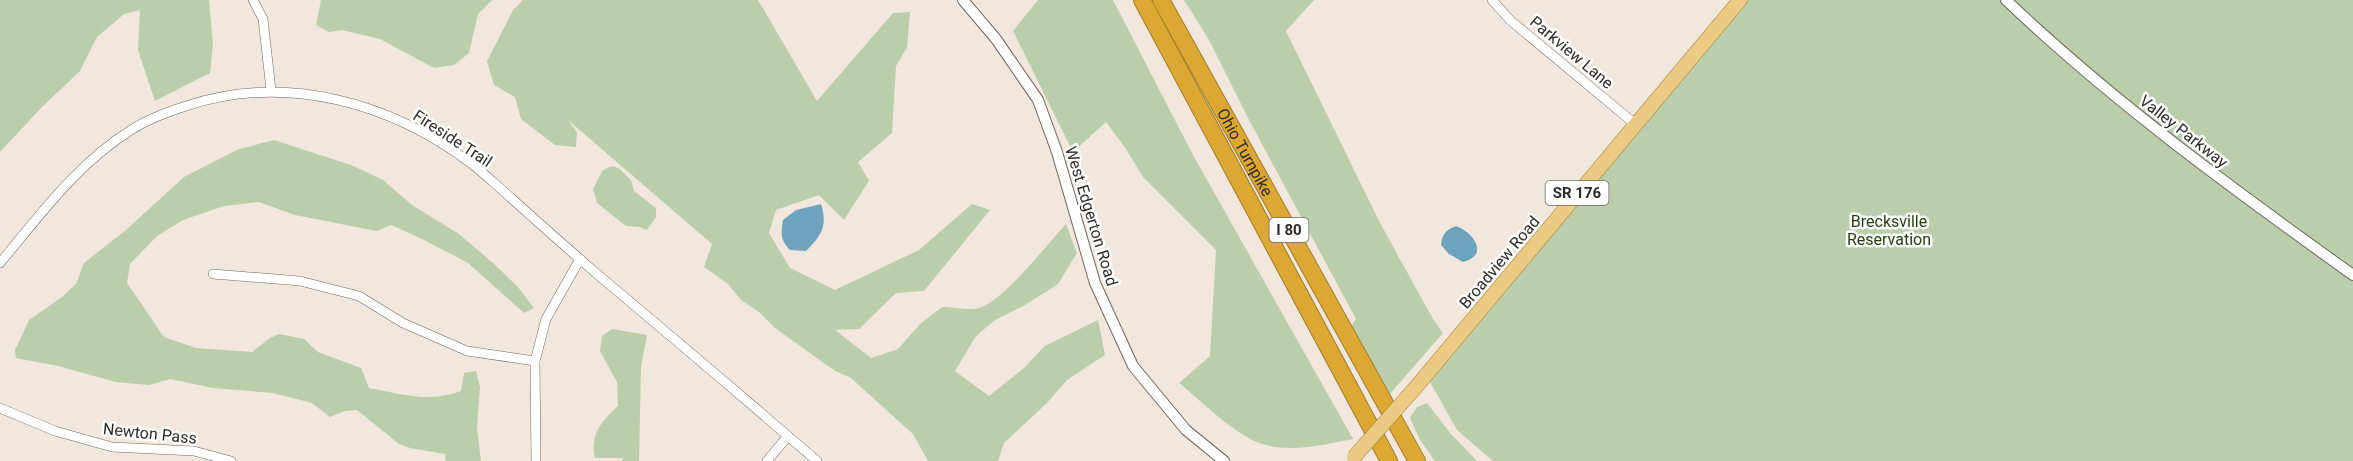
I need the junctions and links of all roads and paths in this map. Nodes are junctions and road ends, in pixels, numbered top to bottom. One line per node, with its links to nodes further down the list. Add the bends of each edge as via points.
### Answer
1 (253, 0): 8 (street, via 263,19)
2 (963, 0): 22 (street, West Edgerton Road, via 1038,100 1095,283 1133,366 1186,430)
3 (1142, 0): 23 (highway, Ohio Turnpike / I 80)
4 (1161, 0): 24 (highway, Ohio Turnpike / I 80)
5 (1492, 0): 9 (street, Parkview Lane)
6 (1740, 0): 9 (main road, Broadview Road / SR 176)
7 (2006, 0): 13 (street, Valley Parkway, via 2147,122)
8 (272, 90): 10 (street, Fireside Trail, via 360,105 416,128 472,164); 11 (street, Fireside Trail, via 214,96 158,115 130,130 96,155)
9 (1635, 124): 17 (main road, Broadview Road / SR 176, bridge)
10 (580, 259): 14 (street, via 546,319); 16 (street, Fireside Trail)
11 (0, 263)
12 (213, 274): 14 (street, via 300,281 359,296 403,324 467,351)
13 (2353, 275)
14 (535, 361): 19 (street)
15 (0, 408): 18 (street, Newton Pass, via 55,431 112,447 194,451)
16 (788, 436): 20 (street); 21 (street, Fireside Trail)
17 (1353, 459)
18 (231, 461)
19 (536, 461)
20 (767, 461)
21 (817, 461)
22 (1224, 461)
23 (1389, 461)
24 (1417, 461)

